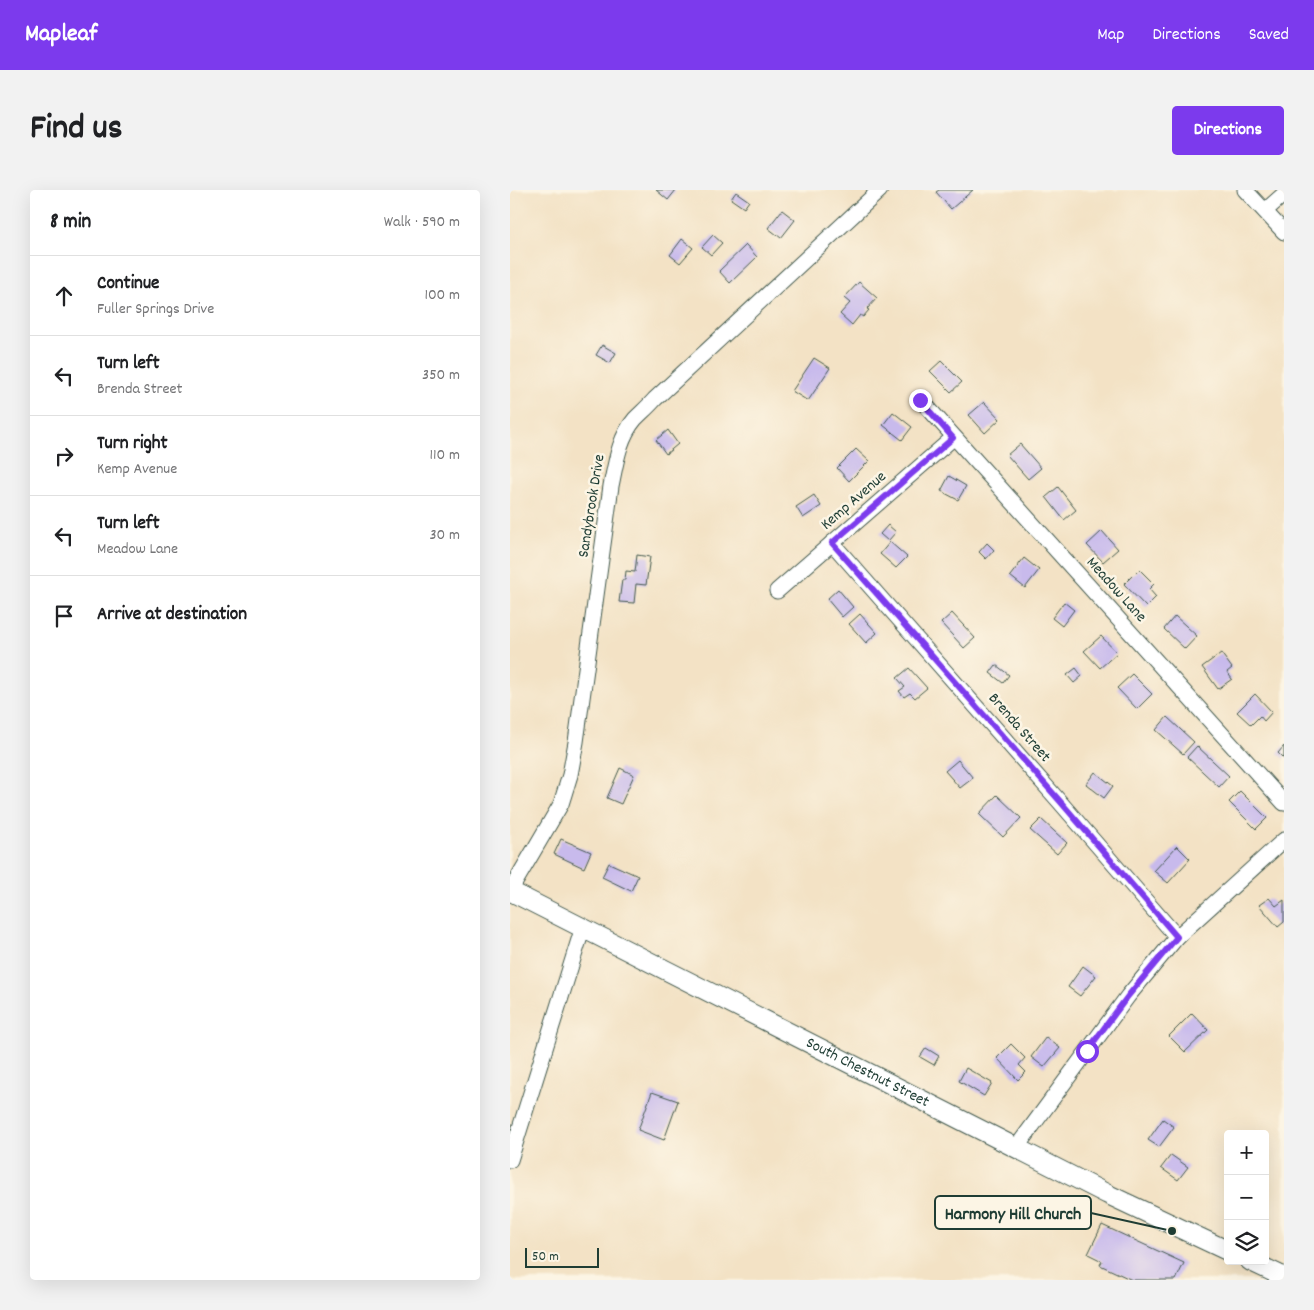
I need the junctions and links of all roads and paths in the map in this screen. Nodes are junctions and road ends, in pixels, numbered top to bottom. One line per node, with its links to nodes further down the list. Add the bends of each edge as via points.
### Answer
1 (880, 190): 12 (street, Sandybrook Drive, via 655,399 634,420 626,434 611,486 570,776 561,804)
2 (1245, 190): 4 (street)
3 (1284, 194): 4 (street)
4 (1265, 211): 5 (street)
5 (1284, 232)
6 (920, 400): 7 (street, Meadow Lane)
7 (953, 438): 8 (street, Kemp Avenue); 10 (street, Meadow Lane)
8 (832, 543): 9 (street, Kemp Avenue); 14 (street, Brenda Street)
9 (778, 591)
10 (1284, 803)
11 (1284, 840): 14 (street)
12 (510, 891): 13 (main road, South Chestnut Street)
13 (583, 927): 15 (main road, South Chestnut Street); 16 (street)
14 (1177, 937): 15 (street, via 1128,996)
15 (1016, 1148): 17 (main road, South Chestnut Street)
16 (510, 1160)
17 (1224, 1249)
18 (1258, 1265): 19 (main road)
19 (1284, 1277)

